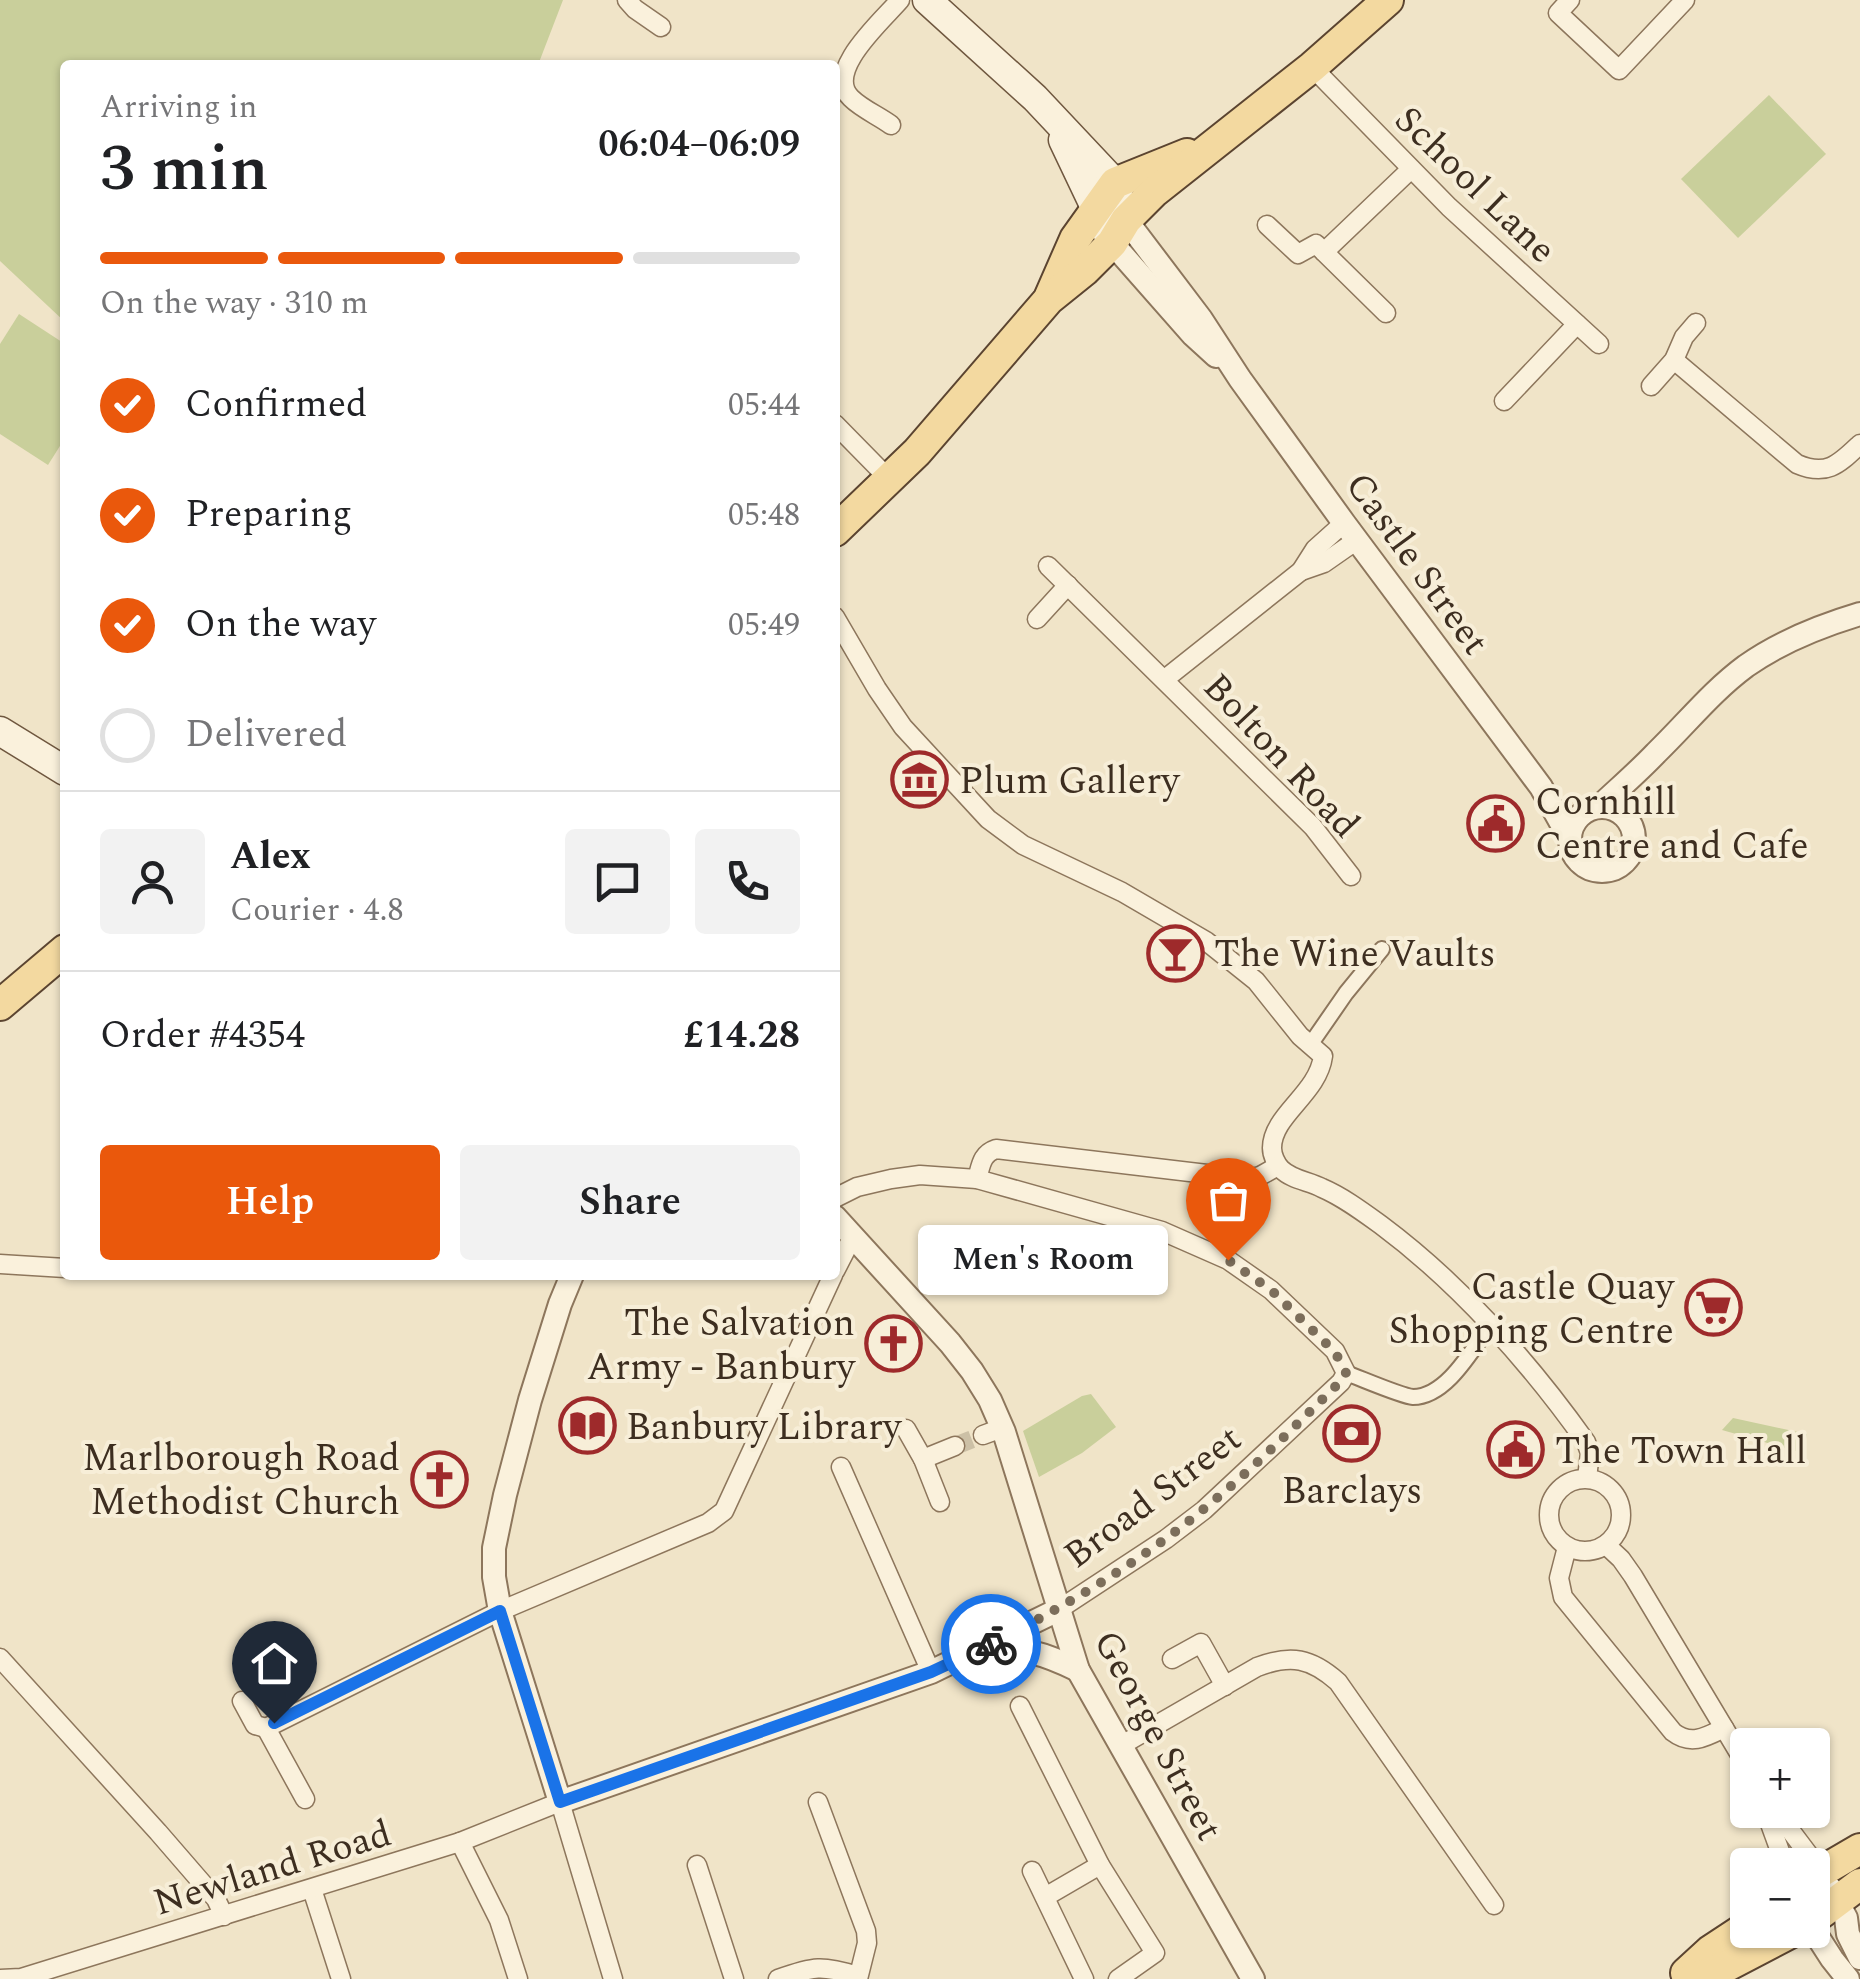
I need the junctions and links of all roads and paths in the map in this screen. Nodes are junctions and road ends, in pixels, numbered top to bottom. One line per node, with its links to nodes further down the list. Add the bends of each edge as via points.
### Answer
1 (627, 0): 7 (street)
2 (900, 0): 10 (street, via 843,72 851,99)
3 (926, 0): 9 (main road)
4 (1388, 0): 8 (main road)
5 (1570, 0): 6 (street, via 1558,13 1618,70)
6 (1685, 0)
7 (660, 28)
8 (1312, 67): 11 (main road); 12 (street, School Lane)
9 (1052, 116): 13 (main road); 14 (main road)
10 (891, 125)
11 (1218, 141): 13 (main road); 16 (main road, via 1154,192)
12 (1412, 168): 17 (street); 21 (street, School Lane)
13 (1115, 183): 14 (main road); 16 (main road)
14 (1097, 208): 16 (main road); 18 (main road)
15 (1267, 225): 17 (street, via 1298,254 1316,244)
16 (1119, 231): 18 (main road); 30 (street, Castle Street, via 1201,318)
17 (1324, 252): 19 (street)
18 (1049, 299): 28 (main road)
19 (1386, 313)
20 (1696, 323): 23 (street)
21 (1577, 324): 22 (street, School Lane); 25 (street)
22 (1598, 344)
23 (1674, 360): 24 (street); 27 (street, via 1797,464 1826,470)
24 (1651, 386)
25 (1504, 401)
26 (840, 429): 28 (street)
27 (1860, 444)
28 (890, 480): 29 (main road)
29 (840, 524)
30 (1350, 531): 36 (street, Bolton Road, via 1315,549 1301,571); 40 (street, Castle Street)
31 (1048, 566): 32 (street, Bolton Road)
32 (1068, 586): 34 (street); 36 (street, Bolton Road)
33 (1860, 614): 38 (street, via 1748,665)
34 (1037, 619)
35 (840, 626): 48 (street, via 904,727 988,819 1206,941 1256,982)
36 (1165, 679): 44 (street, Bolton Road, via 1314,827)
37 (0, 731): 39 (main road)
38 (1658, 752): 41 (street); 42 (street)
39 (60, 768)
40 (1540, 788): 41 (street, Castle Street); 43 (street, Castle Street)
41 (1594, 808): 42 (street); 43 (street, via 1574,824)
42 (1624, 815): 43 (street, via 1634,848 1616,868 1585,866)
43 (1570, 839)
44 (1351, 876)
45 (1382, 949): 48 (street, via 1346,993)
46 (60, 954): 47 (main road)
47 (0, 1005)
48 (1317, 1050): 49 (street, via 1318,1076 1275,1135)
49 (1278, 1166): 50 (street, via 1248,1179 996,1149 982,1158); 59 (street, via 1376,1221)
50 (977, 1180): 51 (street, via 891,1179); 60 (street, via 1162,1231 1228,1260 1271,1290 1335,1352)
51 (840, 1196)
52 (840, 1222): 53 (street, George Street)
53 (853, 1236): 54 (street); 69 (street, George Street, via 978,1381)
54 (840, 1261)
55 (0, 1264): 56 (street)
56 (60, 1268)
57 (570, 1280): 70 (street, via 499,1519 494,1576)
58 (831, 1280): 70 (street, via 724,1511)
59 (1491, 1324): 60 (street, via 1435,1391 1412,1397); 65 (street, via 1586,1442)
60 (1346, 1373): 69 (street, Broad Street, via 1204,1510)
61 (906, 1429): 63 (street)
62 (955, 1446): 63 (street)
63 (924, 1459): 66 (street)
64 (841, 1467): 75 (street)
65 (1586, 1478): 67 (street, via 1618,1500 1620,1524); 68 (street, via 1558,1492 1550,1512 1555,1535)
66 (940, 1502)
67 (1606, 1545): 68 (street, via 1590,1551); 80 (street, via 1634,1576)
68 (1567, 1547): 80 (street, via 1563,1597 1673,1732 1688,1740)
69 (1058, 1610): 71 (street, Broad Street); 74 (street, George Street)
70 (500, 1611): 79 (street); 84 (street)
71 (980, 1649): 74 (street, Broad Street, via 1026,1649); 75 (street, Broad Street)
72 (0, 1658): 96 (street, via 216,1898)
73 (1172, 1659): 76 (street, via 1201,1644)
74 (1078, 1670): 82 (street, George Street)
75 (931, 1672): 84 (street, Broad Street)
76 (1225, 1686): 82 (street); 95 (street, via 1272,1662 1302,1660 1327,1672)
77 (242, 1701): 79 (street, via 255,1725)
78 (1020, 1706): 89 (street)
79 (270, 1726): 83 (street)
80 (1724, 1728): 81 (street)
81 (1730, 1738)
82 (1120, 1746): 101 (street, George Street)
83 (305, 1800)
84 (560, 1802): 86 (street, Newland Road); 107 (street)
85 (818, 1802): 102 (street, via 843,1844 866,1931)
86 (460, 1842): 92 (street, Newland Road); 106 (street, via 499,1920)
87 (1860, 1849): 90 (main road)
88 (697, 1865): 108 (street)
89 (1100, 1866): 94 (street); 111 (street, via 1155,1954)
90 (1830, 1866)
91 (1032, 1871): 94 (street)
92 (312, 1889): 96 (street, Newland Road); 105 (street)
93 (1848, 1892): 100 (street, via 1848,1934)
94 (1045, 1897): 110 (street)
95 (1494, 1905)
96 (224, 1916): 104 (street, Newland Road)
97 (1730, 1938): 112 (main road)
98 (1761, 1948): 113 (main road)
99 (1824, 1948): 114 (street)
100 (1860, 1958)
101 (1247, 1977)
102 (858, 1978): 109 (street, via 823,1967)
103 (0, 1979): 104 (street, Newland Road)
104 (21, 1979)
105 (340, 1979)
106 (518, 1979)
107 (613, 1979)
108 (734, 1979)
109 (778, 1979)
110 (1084, 1979)
111 (1118, 1979)
112 (1680, 1979)
113 (1692, 1979)
114 (1848, 1979)

